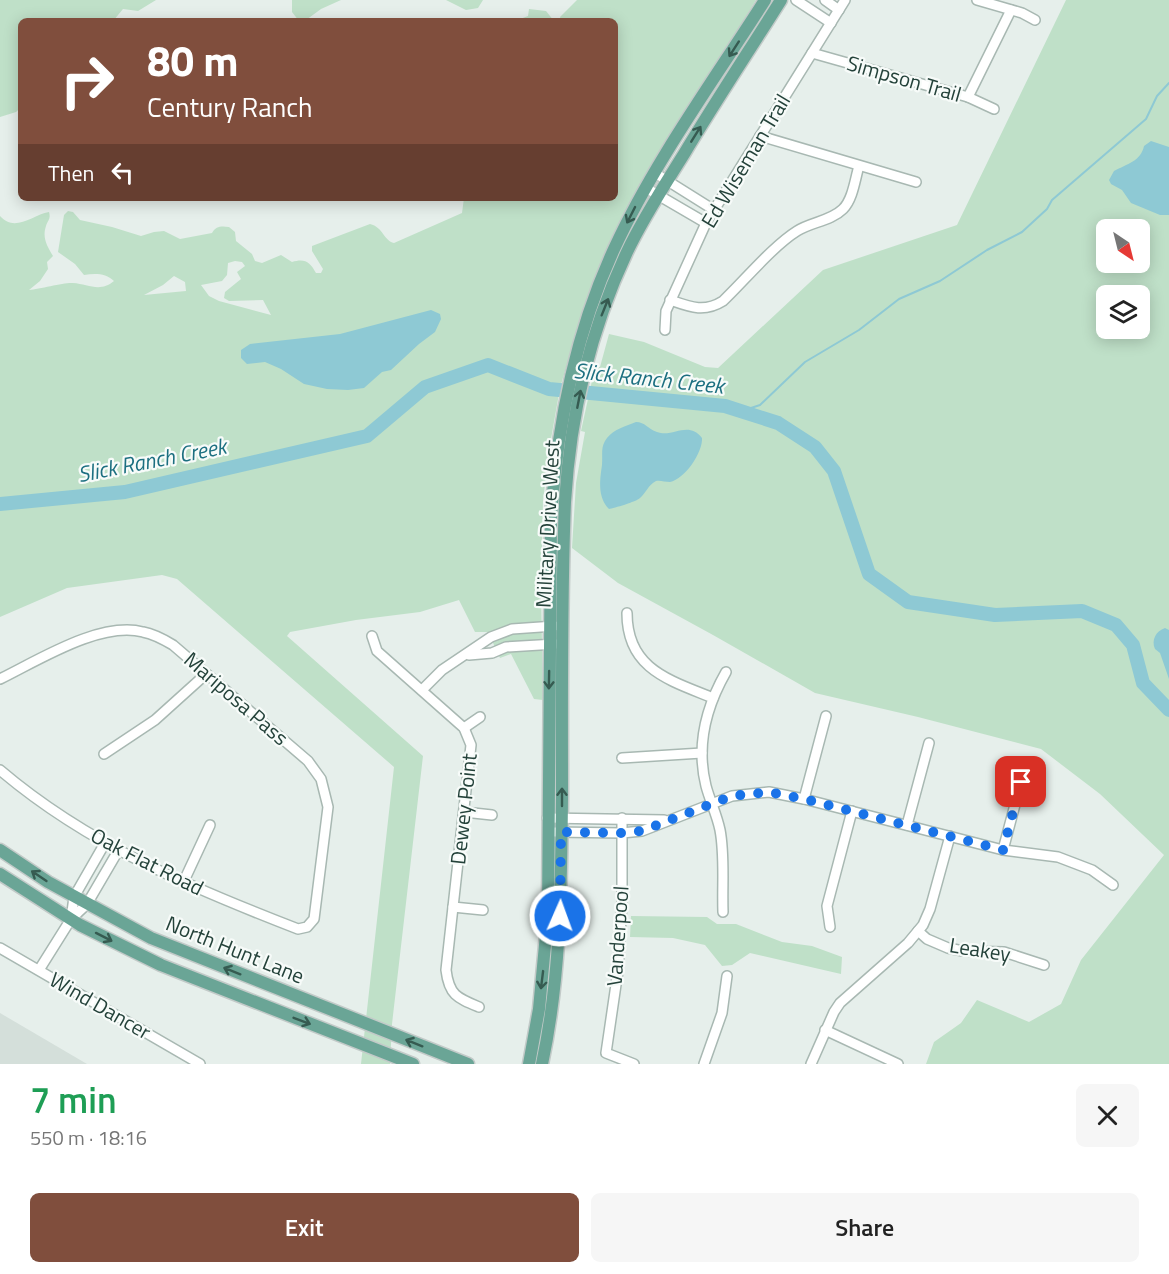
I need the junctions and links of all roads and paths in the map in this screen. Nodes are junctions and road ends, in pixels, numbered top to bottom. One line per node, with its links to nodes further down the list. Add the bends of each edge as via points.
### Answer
1 (765, 0): 17 (main road, Military Drive West, one-way to 17)
2 (781, 0): 18 (main road, Military Drive West, one-way to 2)
3 (796, 0): 7 (street)
4 (825, 0): 8 (street)
5 (845, 0): 8 (street, Ed Wiseman Trail)
6 (977, 0): 9 (street)
7 (807, 3): 11 (street)
8 (839, 10): 11 (street, Ed Wiseman Trail)
9 (1011, 10): 10 (street); 13 (street)
10 (1035, 20)
11 (831, 23): 12 (street, Ed Wiseman Trail)
12 (812, 53): 13 (street, Simpson Trail); 15 (street, Ed Wiseman Trail)
13 (968, 97): 14 (street, Simpson Trail)
14 (994, 108)
15 (760, 136): 16 (street); 24 (street, Ed Wiseman Trail)
16 (859, 166): 19 (street); 26 (street, via 843,210 788,237 723,301 703,309)
17 (655, 173): 18 (street); 20 (main road, Military Drive West)
18 (667, 181): 21 (street); 22 (main road, Military Drive West)
19 (916, 182)
20 (646, 188): 22 (street); 30 (main road, Military Drive West, one-way to 30, via 603,275 576,356 559,433 551,517)
21 (687, 193): 23 (street); 24 (street)
22 (658, 196): 23 (street); 29 (main road, Military Drive West, one-way to 22, via 567,466 580,392 599,321 627,252)
23 (679, 207): 25 (street)
24 (714, 210): 25 (street, Ed Wiseman Trail)
25 (706, 223): 26 (street, Ed Wiseman Trail)
26 (670, 300): 27 (street, Ed Wiseman Trail)
27 (666, 330)
28 (627, 613): 41 (street, via 631,641 646,665 670,681)
29 (563, 626): 30 (street); 33 (main road, Military Drive West)
30 (549, 627): 31 (street); 34 (main road, Military Drive West)
31 (503, 632): 35 (street); 36 (street)
32 (372, 636): 40 (street, Dewey Point, via 377,651)
33 (562, 644): 34 (street); 57 (main road, Military Drive West, one-way to 33)
34 (549, 645): 35 (street); 56 (main road, Military Drive West, one-way to 56)
35 (506, 647): 36 (street, via 492,653)
36 (466, 655): 40 (street, via 442,670)
37 (726, 672): 41 (street)
38 (206, 674): 39 (street, Mariposa Pass, via 158,636 123,630 87,637); 47 (street, via 155,720); 83 (street, Mariposa Pass, via 308,761 321,779 328,807 314,919)
39 (0, 679)
40 (422, 690): 44 (street, Dewey Point)
41 (713, 698): 46 (street)
42 (826, 716): 51 (street)
43 (480, 717): 44 (street)
44 (465, 728): 54 (street, Dewey Point, via 471,745)
45 (929, 743): 62 (street)
46 (702, 753): 48 (street); 52 (street)
47 (104, 754)
48 (622, 758)
49 (1030, 767): 70 (street, via 1021,782)
50 (0, 770): 68 (street, Oak Flat Road, via 22,789)
51 (804, 799): 52 (street, via 757,792); 53 (street)
52 (712, 804): 60 (street); 81 (street, via 722,843)
53 (852, 811): 62 (street); 84 (street, via 828,906)
54 (464, 812): 55 (street); 79 (street, Dewey Point)
55 (492, 815)
56 (547, 818): 57 (street); 63 (main road, Military Drive West)
57 (562, 818): 58 (street); 64 (main road, Military Drive West)
58 (585, 818): 59 (street); 65 (street)
59 (622, 818): 60 (street); 66 (street, Vanderpool)
60 (669, 820): 66 (street, via 642,831)
61 (210, 825): 75 (street)
62 (907, 825): 67 (street)
63 (547, 832): 64 (street); 97 (main road, Military Drive West, one-way to 97, via 548,913)
64 (561, 832): 65 (street); 98 (main road, Military Drive West, via 557,977)
65 (585, 833): 66 (street)
66 (622, 833): 99 (street, Vanderpool, via 618,971 606,1053)
67 (950, 836): 70 (street); 85 (street, via 930,909)
68 (105, 843): 71 (street, Oak Flat Road); 72 (street)
69 (0, 850): 77 (main road, North Hunt Lane, one-way to 69)
70 (1003, 850): 76 (street, via 1058,857)
71 (118, 851): 73 (street); 75 (street, Oak Flat Road)
72 (92, 865): 73 (street); 77 (street)
73 (105, 872): 78 (street)
74 (0, 874): 82 (main road, North Hunt Lane)
75 (183, 882): 83 (street, Oak Flat Road, via 298,929)
76 (1113, 885)
77 (74, 897): 78 (main road, North Hunt Lane); 82 (street)
78 (87, 904): 82 (street); 90 (main road, North Hunt Lane, one-way to 78, via 152,938)
79 (453, 907): 80 (street); 92 (street, Dewey Point, via 448,984 453,994)
80 (483, 910)
81 (723, 912)
82 (71, 919): 88 (street); 91 (main road, North Hunt Lane, one-way to 91, via 161,965)
83 (307, 927)
84 (830, 927)
85 (918, 931): 87 (street, Leakey, via 948,948 1004,952); 93 (street, via 840,1003)
86 (0, 948): 88 (street, Wind Dancer)
87 (1044, 964)
88 (39, 970): 94 (street, Wind Dancer)
89 (727, 976): 100 (street, via 722,1013)
90 (262, 982): 91 (main road); 96 (main road, North Hunt Lane, one-way to 90)
91 (255, 1003): 95 (main road, North Hunt Lane, one-way to 95)
92 (479, 1007)
93 (825, 1030): 101 (street); 102 (street)
94 (200, 1064)
95 (413, 1064)
96 (468, 1064)
97 (530, 1064)
98 (542, 1064)
99 (634, 1064)
100 (704, 1064)
101 (811, 1064)
102 (898, 1064)

